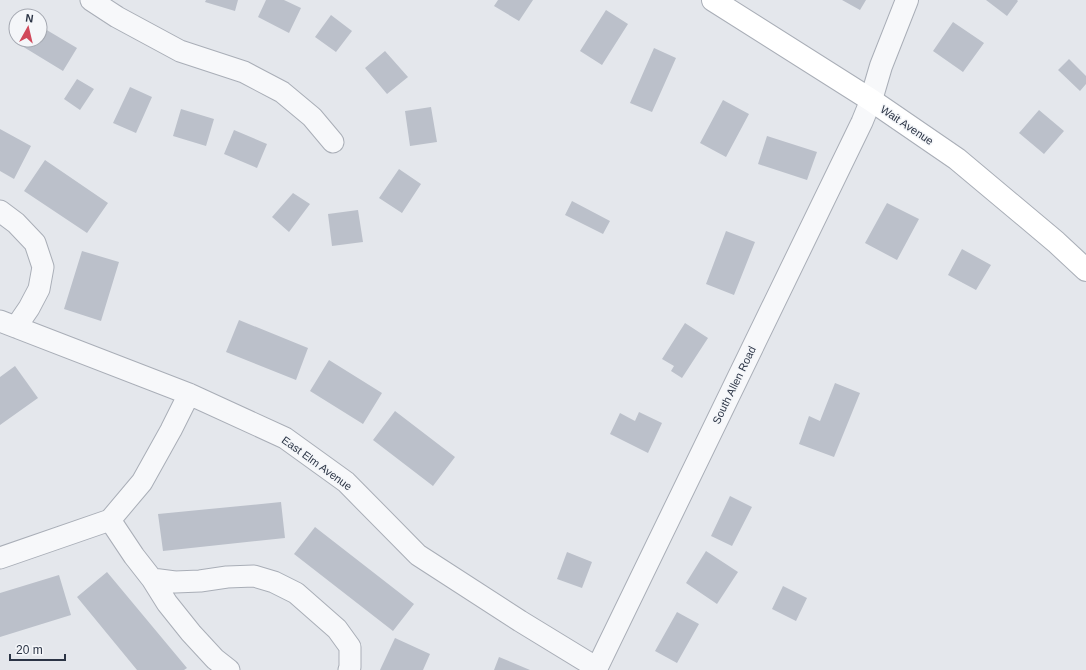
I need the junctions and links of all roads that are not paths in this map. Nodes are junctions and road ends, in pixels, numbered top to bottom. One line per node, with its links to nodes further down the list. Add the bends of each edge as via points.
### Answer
1 (91, 0): 5 (street, via 180,51 244,72 282,92 312,117)
2 (713, 0): 4 (main road, Wait Avenue)
3 (908, 0): 4 (street, via 881,66)
4 (871, 100): 7 (main road, Wait Avenue, via 957,159); 13 (street, South Allen Road)
5 (333, 142)
6 (0, 211): 8 (street, via 35,243 43,266 39,289 29,308)
7 (1086, 270)
8 (4, 322): 9 (street, East Elm Avenue)
9 (189, 394): 10 (street, via 142,482); 13 (street, East Elm Avenue, via 285,438 346,482 418,555)
10 (110, 520): 11 (street); 12 (street)
11 (0, 558)
12 (152, 579): 14 (street, via 191,633); 15 (street, via 175,582 254,576 274,582 296,593 337,629 350,647)
13 (597, 669)
14 (230, 670)
15 (349, 670)

